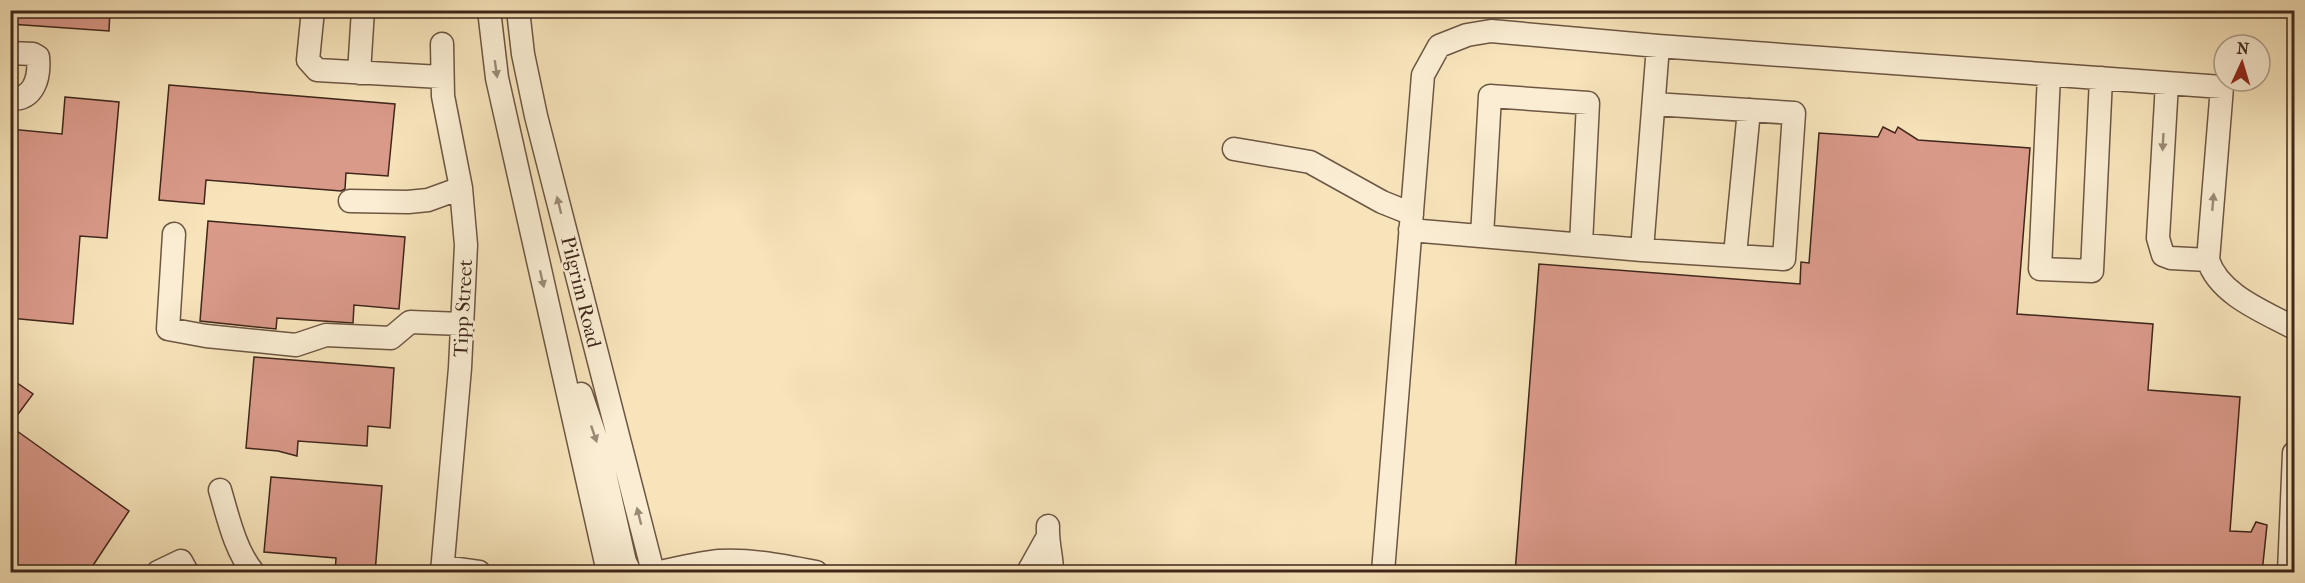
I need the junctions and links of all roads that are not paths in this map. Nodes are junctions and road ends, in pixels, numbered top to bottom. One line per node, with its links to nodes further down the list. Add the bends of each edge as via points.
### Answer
1 (313, 10): 8 (street, via 308,60 317,70)
2 (363, 10): 8 (street)
3 (489, 10): 28 (street, Pilgrim Road, one-way to 28, via 497,78)
4 (518, 10): 39 (street, Pilgrim Road, one-way to 4, via 536,116)
5 (442, 44): 10 (street, Tipp Street)
6 (1658, 46): 9 (street); 14 (street); 19 (street, via 1491,31 1439,46 1422,75)
7 (10, 53): 13 (street, via 33,54 39,63 32,92 24,98)
8 (359, 72): 10 (street)
9 (2049, 75): 11 (street); 11 (street, via 2040,269 2092,271)
10 (441, 77): 17 (street, Tipp Street)
11 (2101, 78): 12 (street)
12 (2167, 83): 25 (street, one-way to 25, via 2159,246 2163,255 2171,258); 25 (street, one-way to 12, via 2222,87)
13 (10, 99)
14 (1653, 104): 15 (street); 23 (street)
15 (1749, 110): 24 (street); 24 (street, via 1794,113 1784,259)
16 (1234, 149): 19 (street, via 1310,162)
17 (461, 188): 18 (street, via 428,200); 26 (street, Tipp Street, via 466,245)
18 (350, 201)
19 (1411, 222): 21 (street); 44 (street)
20 (174, 234): 26 (street, via 168,329 296,345 326,335 391,338 410,322)
21 (1482, 236): 22 (street); 22 (street, via 1490,96 1588,103)
22 (1581, 244): 23 (street)
23 (1642, 249): 24 (street)
24 (1735, 255)
25 (2208, 260): 27 (street, via 2228,289)
26 (462, 324): 32 (street, Tipp Street)
27 (2295, 328)
28 (561, 362): 37 (street, Pilgrim Road); 38 (street, one-way to 38, via 579,390 599,447)
29 (2295, 453): 31 (street)
30 (220, 490): 35 (street, via 234,534)
31 (2292, 542): 45 (street)
32 (442, 570): 36 (street)
33 (158, 573): 34 (street, via 181,561)
34 (187, 573)
35 (253, 573)
36 (479, 573)
37 (608, 573)
38 (630, 573)
39 (653, 573)
40 (660, 573): 41 (street, via 703,563 735,561)
41 (816, 573)
42 (1028, 573): 43 (street, via 1047,532)
43 (1052, 573)
44 (1383, 573)
45 (2289, 573)

